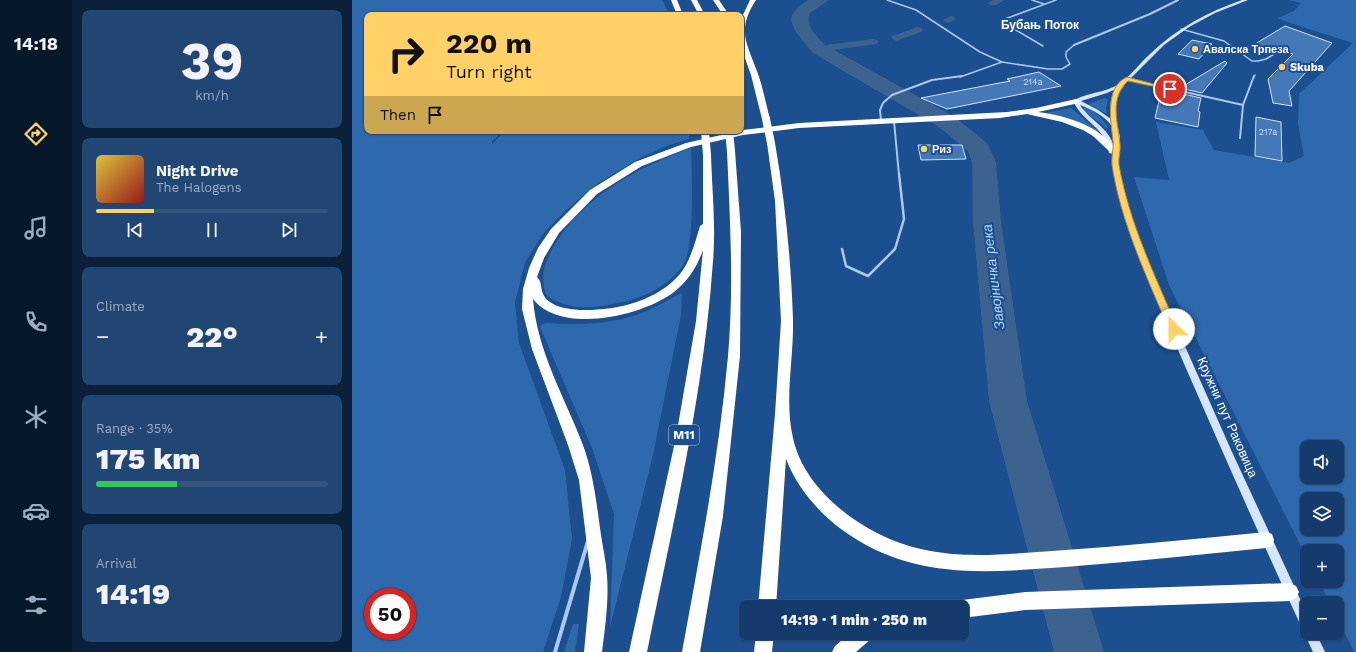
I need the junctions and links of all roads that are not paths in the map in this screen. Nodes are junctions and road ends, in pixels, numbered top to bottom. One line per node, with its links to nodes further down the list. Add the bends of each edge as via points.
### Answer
1 (674, 0): 11 (highway)
2 (694, 0): 12 (highway)
3 (716, 0): 13 (highway)
4 (753, 0): 14 (highway)
5 (888, 0): 20 (lane, via 916,10 980,52)
6 (1032, 0): 10 (lane)
7 (1056, 0): 10 (lane)
8 (1178, 0): 17 (street)
9 (1246, 0): 15 (main road, Кружни пут Раковица)
10 (1044, 4): 18 (lane, via 1002,22)
11 (679, 12)
12 (700, 12)
13 (724, 12)
14 (744, 16)
15 (1181, 29): 19 (lane, via 1226,42 1250,60 1264,61); 22 (main road, Кружни пут Раковица, via 1156,49)
16 (744, 45): 40 (highway, bridge, via 755,75 766,119 780,201 786,313)
17 (1074, 45): 20 (lane, via 1066,52 1070,64 1062,69)
18 (1043, 46)
19 (1276, 53)
20 (1002, 62): 27 (lane, via 958,78 932,80 892,95 883,103 880,110)
21 (1255, 76): 25 (lane)
22 (1127, 79): 23 (main road, Кружни пут Раковица); 25 (lane)
23 (1122, 84): 24 (main road); 29 (main road, Кружни пут Раковица, via 1112,107)
24 (1076, 101): 26 (highway); 29 (main road, via 1103,114); 35 (main road, via 1082,112 1105,132)
25 (1243, 105): 34 (lane)
26 (1020, 113): 28 (highway); 35 (highway, via 1072,123 1097,135)
27 (881, 121): 28 (highway); 30 (highway, via 812,124)
28 (894, 121): 38 (lane, via 904,219 895,249 868,276 846,266)
29 (1114, 126): 36 (main road, Кружни пут Раковица, via 1117,146)
30 (744, 133)
31 (705, 134): 37 (highway, M11, bridge)
32 (729, 134): 53 (highway, bridge, via 736,232 734,356 715,516)
33 (737, 134): 39 (highway, via 686,144 619,174 572,211 548,240)
34 (1240, 138)
35 (1112, 149): 36 (main road)
36 (1115, 164): 42 (main road, Кружни пут Раковица, via 1127,211 1146,264)
37 (708, 214): 39 (highway, via 694,260 684,276 658,297 639,305 598,314 572,314 554,310 538,298); 52 (highway, M11, via 708,259 702,321 683,437)
38 (842, 249)
39 (533, 273): 41 (highway, via 528,309 546,369 583,467)
40 (782, 414): 42 (highway, via 786,443 799,472 819,500 847,525 882,545 921,558 962,562 1015,561); 44 (highway)
41 (592, 526): 50 (lane); 51 (highway, via 599,580)
42 (1266, 540): 43 (main road, Кружни пут Раковица)
43 (1290, 592): 45 (highway, via 1025,601); 46 (main road, Кружни пут Раковица)
44 (768, 600)
45 (969, 608)
46 (1300, 613)
47 (764, 640): 54 (highway)
48 (857, 640): 55 (highway)
49 (1313, 640): 56 (main road)
50 (555, 652)
51 (593, 652)
52 (638, 652)
53 (691, 652)
54 (763, 652)
55 (841, 652)
56 (1319, 652)

